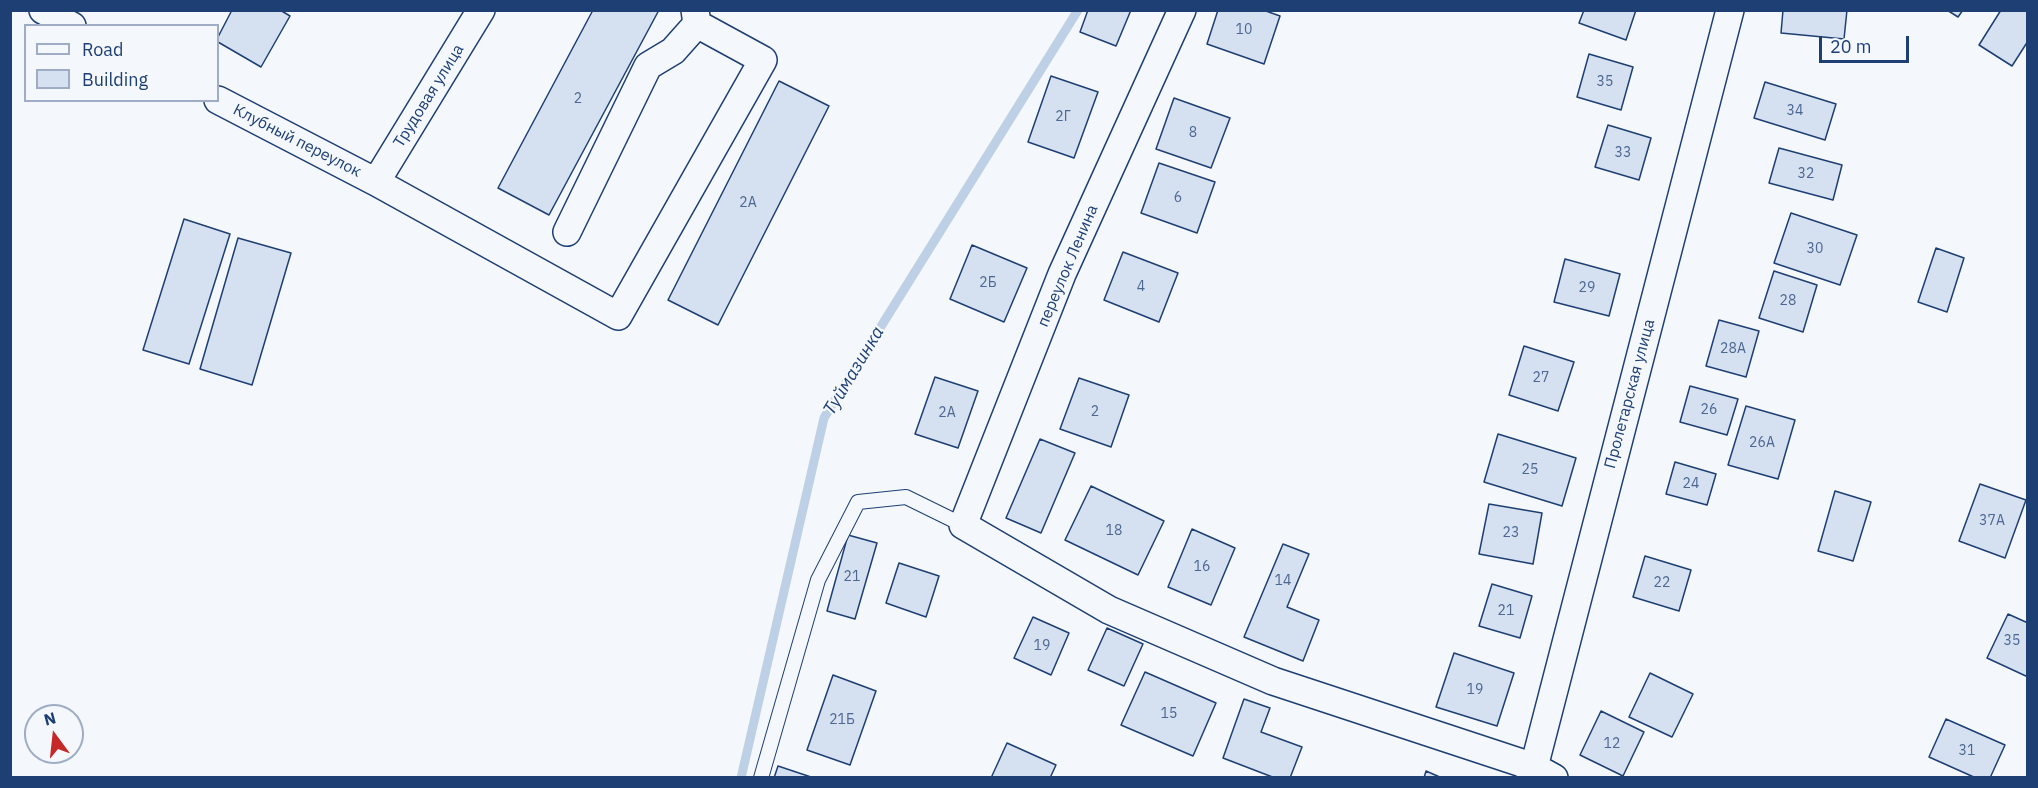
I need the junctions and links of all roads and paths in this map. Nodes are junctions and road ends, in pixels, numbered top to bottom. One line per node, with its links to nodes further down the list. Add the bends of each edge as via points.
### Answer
1 (43, 10): 6 (street)
2 (482, 10): 8 (street, Трудовая улица)
3 (1182, 10): 10 (street, переулок Ленина, via 1062,274)
4 (1730, 10): 11 (street, Пролетарская улица)
5 (696, 17): 8 (street, Клубный переулок, via 763,60 618,316); 9 (street, via 673,51 648,66)
6 (68, 24)
7 (219, 101): 8 (street, Клубный переулок)
8 (376, 182)
9 (567, 232)
10 (963, 525): 11 (street, via 1109,610 1262,676); 12 (lane, via 906,497 858,502 818,580)
11 (1539, 774)
12 (761, 777)

